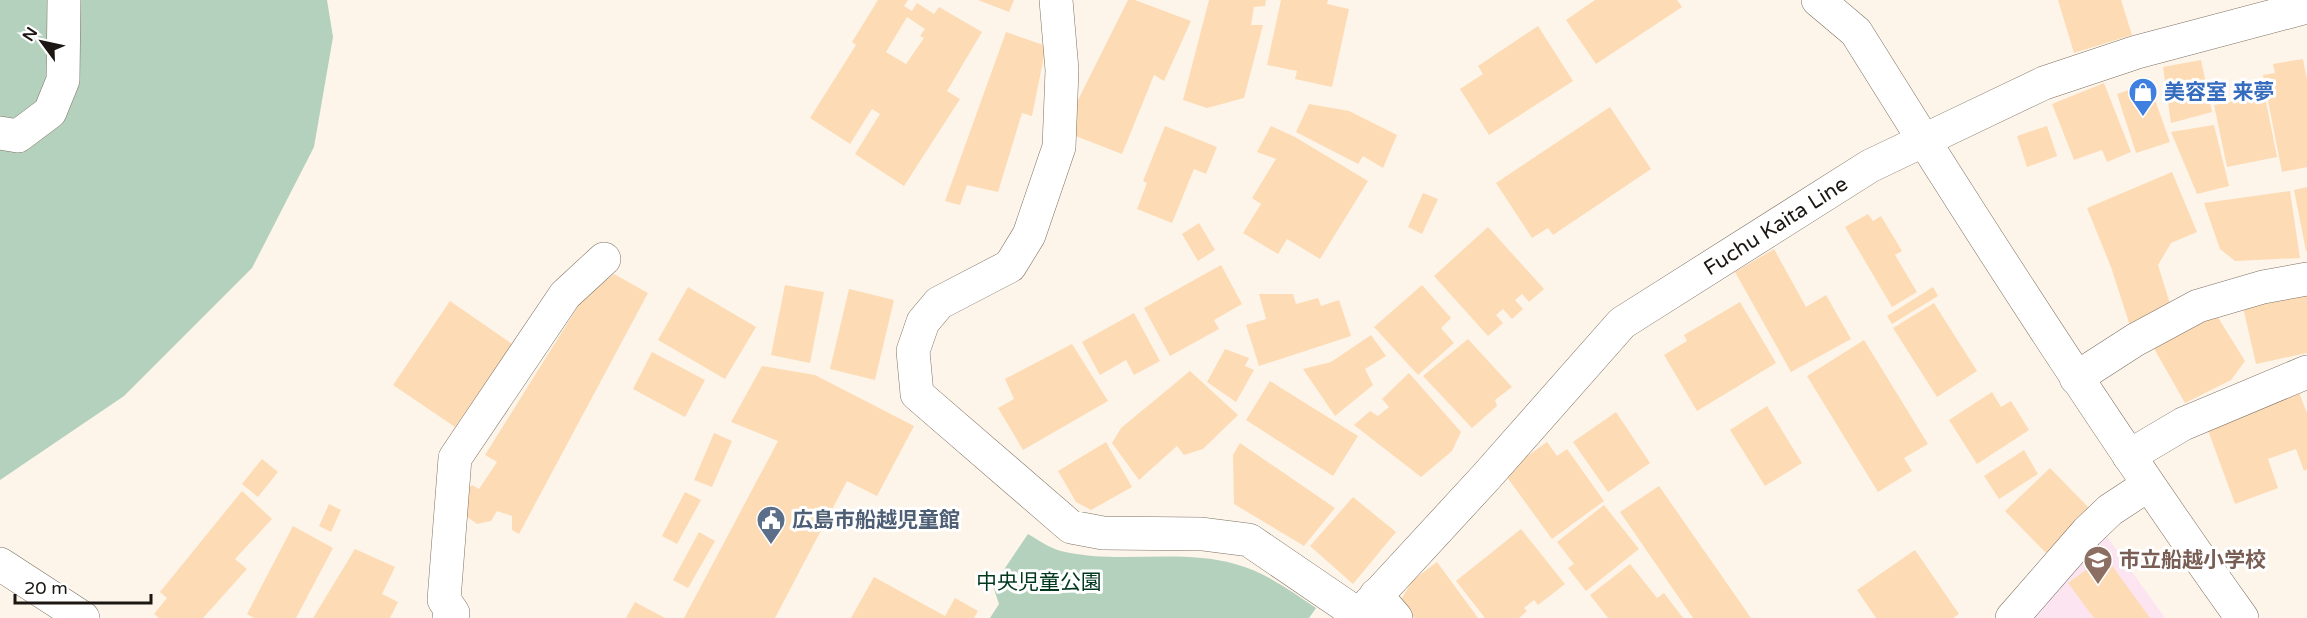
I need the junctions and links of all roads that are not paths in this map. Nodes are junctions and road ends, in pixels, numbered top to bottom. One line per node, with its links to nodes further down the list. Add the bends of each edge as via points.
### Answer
1 (64, 0): 5 (street, via 63,80 50,112 18,136)
2 (1056, 0): 14 (street, via 1062,70 1059,147 1029,235 1010,266 939,303 923,322 914,351 917,394 1071,527 1103,533 1202,534 1249,540)
3 (1818, 0): 6 (street, via 1856,32)
4 (2307, 7): 6 (street, Fuchu Kaita Line, via 2137,52 2044,83)
5 (0, 133)
6 (1923, 139): 10 (street); 14 (street, Fuchu Kaita Line, via 1870,166 1622,323)
7 (604, 260): 15 (street, via 565,295 455,458 444,600)
8 (2307, 279): 10 (street, via 2198,306)
9 (2307, 372): 11 (street, via 2183,424)
10 (2076, 378): 11 (street)
11 (2129, 456): 12 (street)
12 (2148, 485): 17 (street, via 2110,510 2087,532); 18 (street)
13 (0, 564): 16 (street)
14 (1372, 611)
15 (455, 616)
16 (83, 618)
17 (2012, 618)
18 (2242, 618)

